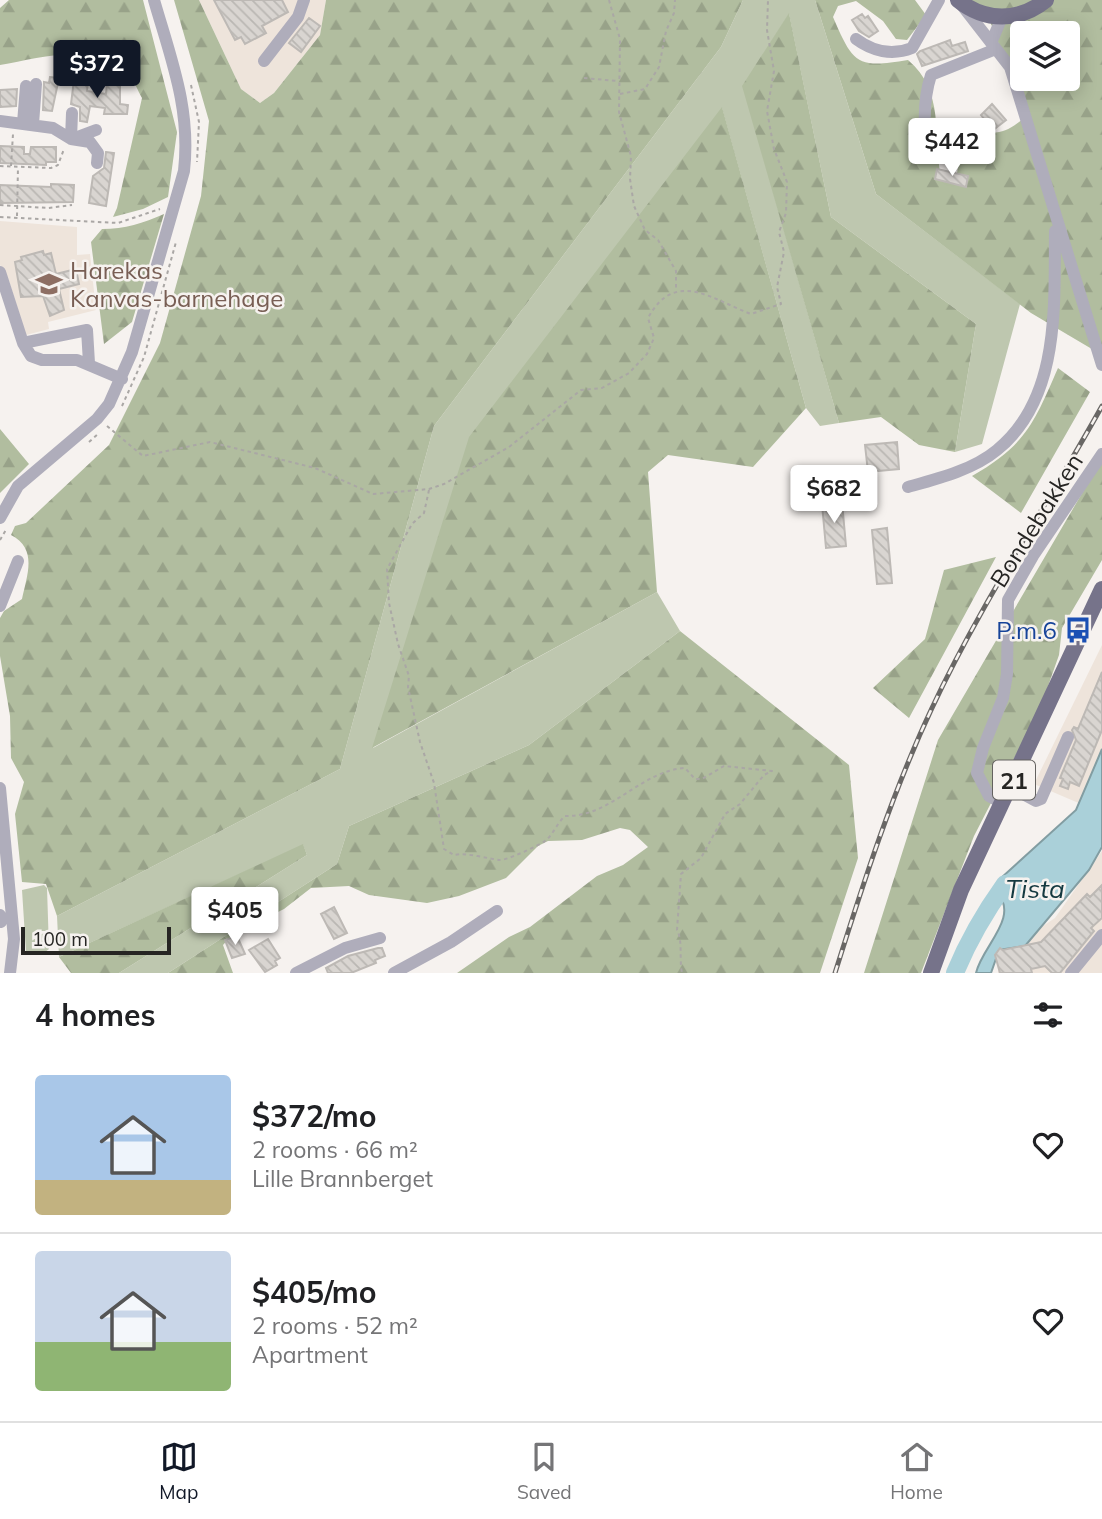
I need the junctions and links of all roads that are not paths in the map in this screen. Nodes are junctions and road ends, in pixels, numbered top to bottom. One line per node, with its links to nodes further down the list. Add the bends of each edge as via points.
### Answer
1 (154, 0): 24 (street, via 187,124 184,171)
2 (304, 0): 9 (street, via 298,17)
3 (939, 0): 7 (street, via 912,48 889,52)
4 (1045, 0): 6 (main road, via 1027,12)
5 (958, 1): 6 (main road, via 973,11); 8 (street)
6 (1002, 18): 8 (street)
7 (856, 39)
8 (994, 46): 16 (street, via 931,75 926,124); 18 (street, via 1010,66)
9 (264, 61)
10 (31, 85): 13 (street)
11 (72, 113): 15 (street)
12 (0, 121): 13 (street)
13 (23, 123): 15 (street, via 53,128)
14 (96, 130): 15 (street)
15 (71, 139): 17 (street, via 90,142 97,152)
16 (935, 158)
17 (96, 163)
18 (1055, 220): 23 (street); 26 (street, via 1051,346 1033,409 997,451 944,477)
19 (0, 272): 20 (street)
20 (4, 297): 21 (street)
21 (23, 343): 22 (street, via 37,359); 22 (street, via 87,330)
22 (89, 363): 24 (street)
23 (1102, 365)
24 (122, 379): 27 (street, via 97,419 19,486)
25 (1102, 454): 34 (street, Bondebakken, via 1032,556 1008,600 1003,698 977,773 989,796)
26 (908, 487)
27 (6, 518)
28 (18, 561): 30 (street)
29 (1102, 589): 32 (main road, 21)
30 (0, 606)
31 (1068, 737): 32 (street, via 1041,799 1036,801)
32 (1010, 787): 34 (main road, 21)
33 (0, 788): 35 (street)
34 (1002, 803): 45 (main road, 21, via 961,890)
35 (1, 816): 36 (street)
36 (3, 850): 37 (street)
37 (4, 870): 38 (street)
38 (5, 898): 42 (street, via 14,959)
39 (497, 911): 44 (street)
40 (1102, 935): 46 (street)
41 (380, 938): 43 (street, via 328,954)
42 (10, 973)
43 (296, 973)
44 (394, 973)
45 (931, 973)
46 (1071, 973)

